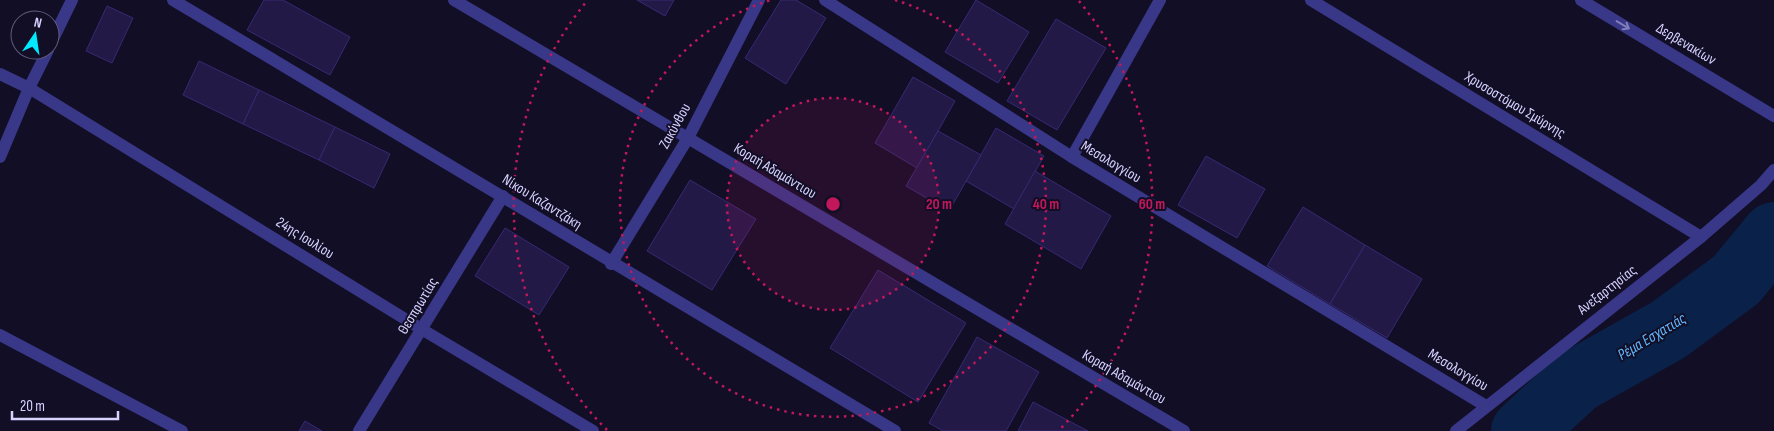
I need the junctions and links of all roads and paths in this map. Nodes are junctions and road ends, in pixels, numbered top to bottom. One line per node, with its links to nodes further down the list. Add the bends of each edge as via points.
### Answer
1 (72, 0): 9 (street)
2 (173, 0): 18 (street, Νίκου Καζαντζάκη)
3 (454, 0): 14 (street, Κοραή Αδαμάντιου)
4 (759, 0): 14 (street, Ζακύνθου)
5 (825, 0): 16 (street, Μεσολογγίου)
6 (1160, 0): 16 (street)
7 (1311, 0): 19 (street, Χρυσοστόμου Σμύρνης)
8 (1581, 0): 13 (street, Δερβενακίων, one-way to 13)
9 (60, 25)
10 (43, 60): 12 (street)
11 (0, 74): 12 (street, 24ης Ιουλίου)
12 (29, 88): 15 (street); 21 (street, 24ης Ιουλίου)
13 (1774, 116)
14 (688, 138): 20 (street, Ζακύνθου); 28 (street, Κοραή Αδαμάντιου)
15 (0, 157)
16 (1072, 157): 23 (street, Μεσολογγίου)
17 (1774, 170): 19 (street, Ανεξαρτησίας)
18 (503, 196): 20 (street, Νίκου Καζαντζάκη); 21 (street, Θεσπρωτίας)
19 (1701, 237): 23 (street, Ανεξαρτησίας)
20 (611, 264): 27 (street, Νίκου Καζαντζάκη)
21 (423, 330): 25 (street, Θεσπρωτίας); 26 (street, 24ης Ιουλίου)
22 (0, 335): 24 (street)
23 (1486, 406): 29 (street, Ανεξαρτησίας)
24 (182, 431)
25 (359, 431)
26 (593, 431)
27 (895, 431)
28 (1184, 431)
29 (1456, 431)

